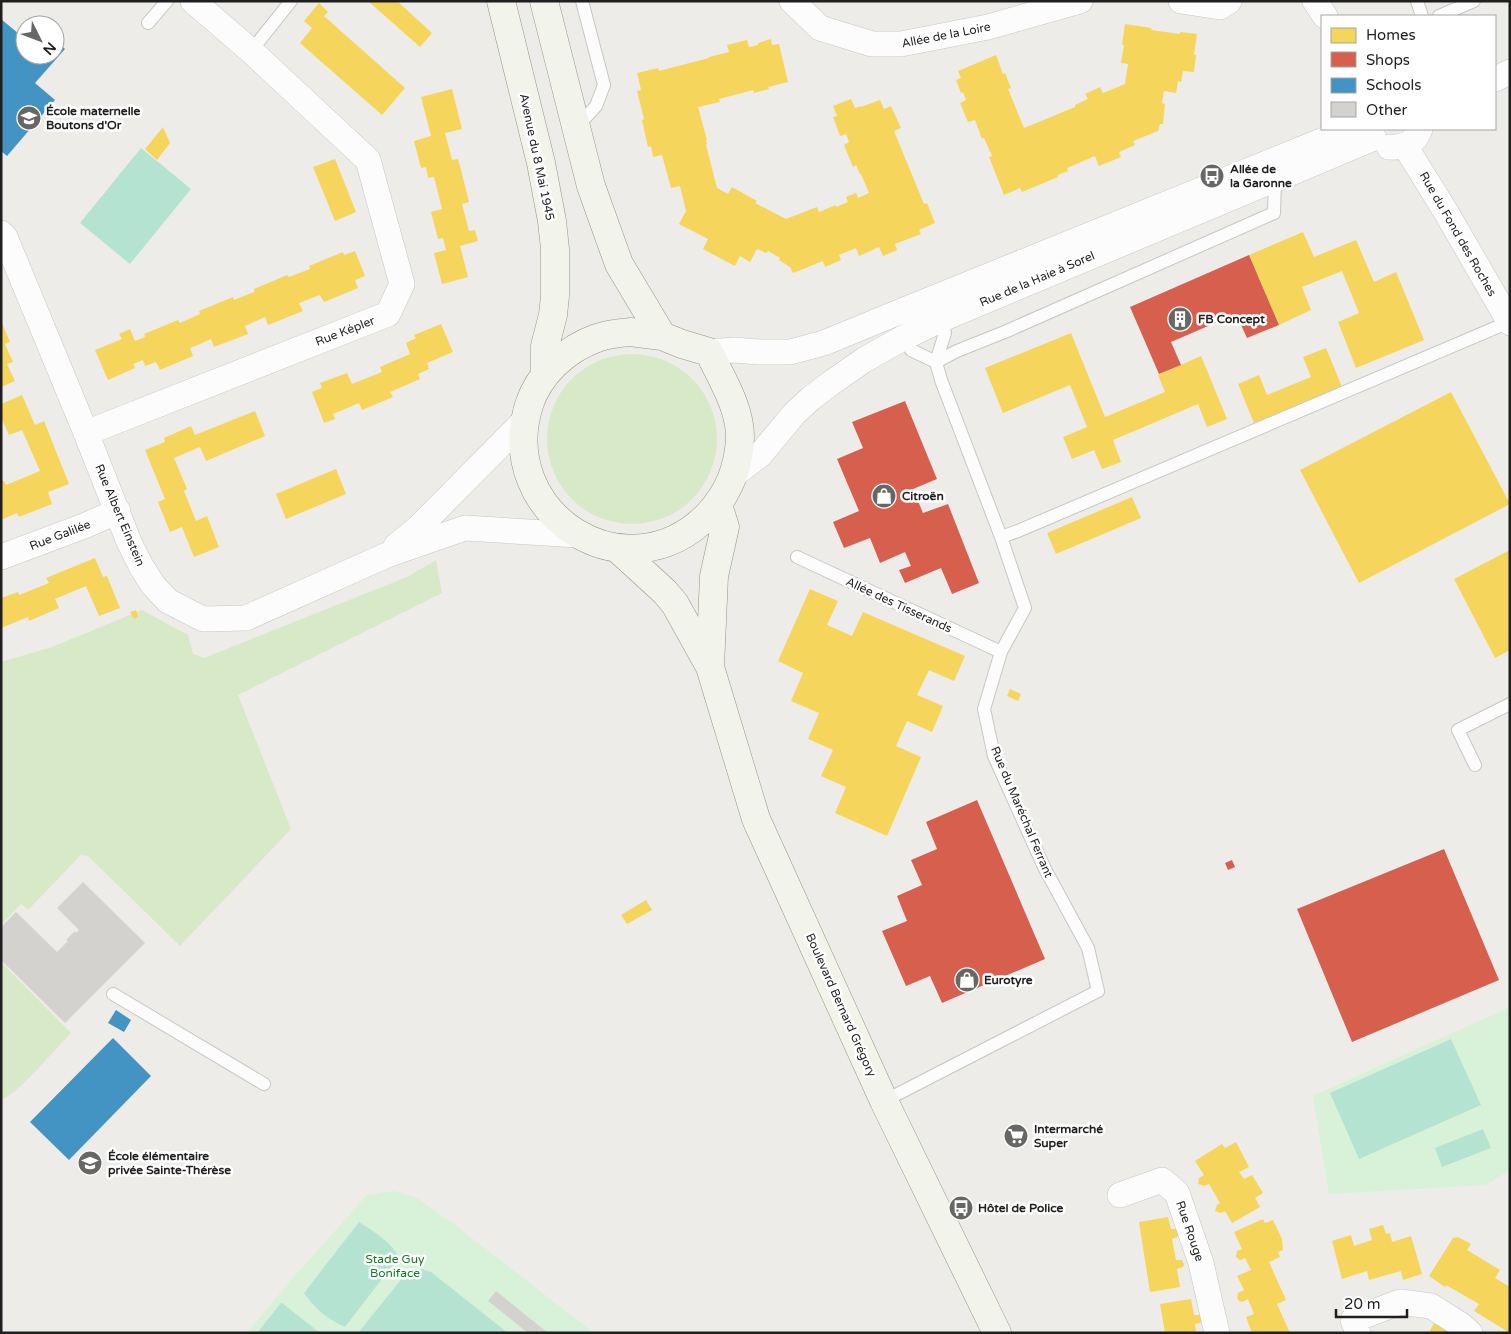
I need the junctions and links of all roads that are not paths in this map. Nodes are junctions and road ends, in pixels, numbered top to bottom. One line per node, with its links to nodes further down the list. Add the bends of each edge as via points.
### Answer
1 (167, 1): 17 (lane)
2 (193, 1): 18 (street, Rue Képler)
3 (291, 1): 18 (lane)
4 (500, 1): 33 (street, Avenue du 8 Mai 1945, via 541,163 552,221 555,296 545,346)
5 (544, 1): 21 (street)
6 (582, 1): 21 (lane, via 604,85 596,106)
7 (792, 1): 8 (street, Allée de la Loire, via 820,28 872,44 901,44 988,27)
8 (1080, 1)
9 (1181, 1): 10 (street, via 1220,7)
10 (1229, 1)
11 (1315, 1): 14 (street)
12 (1417, 1): 15 (lane)
13 (1474, 1): 16 (lane)
14 (1324, 15)
15 (1422, 15)
16 (1441, 15)
17 (148, 23)
18 (251, 51): 35 (street, Rue Képler, via 368,160 402,284 388,314)
19 (1510, 72): 20 (street)
20 (1496, 78)
21 (576, 128): 29 (street, via 591,186 619,264)
22 (1347, 130): 31 (street, Rue de la Haie à Sorel, via 824,343 790,352)
23 (1371, 134): 24 (street, via 1381,145 1390,148); 25 (street, Rue de la Haie à Sorel)
24 (1413, 137): 28 (street, Rue du Fond des Roches, via 1446,212)
25 (1275, 179): 27 (street, Rue de la Haie à Sorel); 32 (lane, via 1274,213)
26 (1, 233): 35 (street, Rue Albert Einstein)
27 (942, 319): 30 (street, Rue de la Haie à Sorel); 32 (lane, via 945,333)
28 (1509, 323): 40 (lane)
29 (662, 336): 31 (street); 33 (street, via 630,332 598,337 568,352)
30 (903, 338): 32 (lane, via 911,350); 36 (street, Rue de la Haie à Sorel, via 864,360 817,394 794,414 760,456)
31 (709, 352): 36 (street, via 734,406 740,436)
32 (936, 362): 40 (lane, Rue du Maréchal Ferrant, via 940,380)
33 (545, 375): 34 (street, via 532,396)
34 (525, 420): 39 (street, via 524,454 533,486 552,514); 42 (street)
35 (86, 433): 38 (street, Rue Albert Einstein)
36 (735, 474): 37 (street)
37 (718, 505): 41 (street, via 698,526 673,540 645,548); 46 (street, Boulevard Bernard Grégory, via 725,527 714,576)
38 (118, 511): 42 (street, Rue Albert Einstein, via 129,542 153,585 168,601 202,620 246,618); 43 (street, Rue Galilée)
39 (578, 535): 41 (street); 42 (street, via 465,528)
40 (1001, 536): 45 (lane, Rue du Maréchal Ferrant, via 1025,608)
41 (617, 548): 46 (street, Boulevard Bernard Grégory, via 675,604)
42 (387, 555)
43 (1, 556)
44 (797, 557): 45 (lane, Allée des Tisserands)
45 (1001, 652): 51 (lane, Rue du Maréchal Ferrant, via 984,708 994,756 1044,867 1088,948 1098,990)
46 (710, 668): 51 (street, Boulevard Bernard Grégory, via 756,818)
47 (1510, 704): 48 (lane, via 1458,730)
48 (1475, 765)
49 (113, 994): 50 (lane)
50 (264, 1084)
51 (884, 1101): 53 (street, Boulevard Bernard Grégory)
52 (1120, 1196): 54 (street, Rue Rouge, via 1162,1180 1177,1193 1201,1263)
53 (997, 1333)
54 (1217, 1333)
55 (1358, 1333): 56 (street, via 1353,1320 1400,1302 1431,1306)
56 (1470, 1333)

